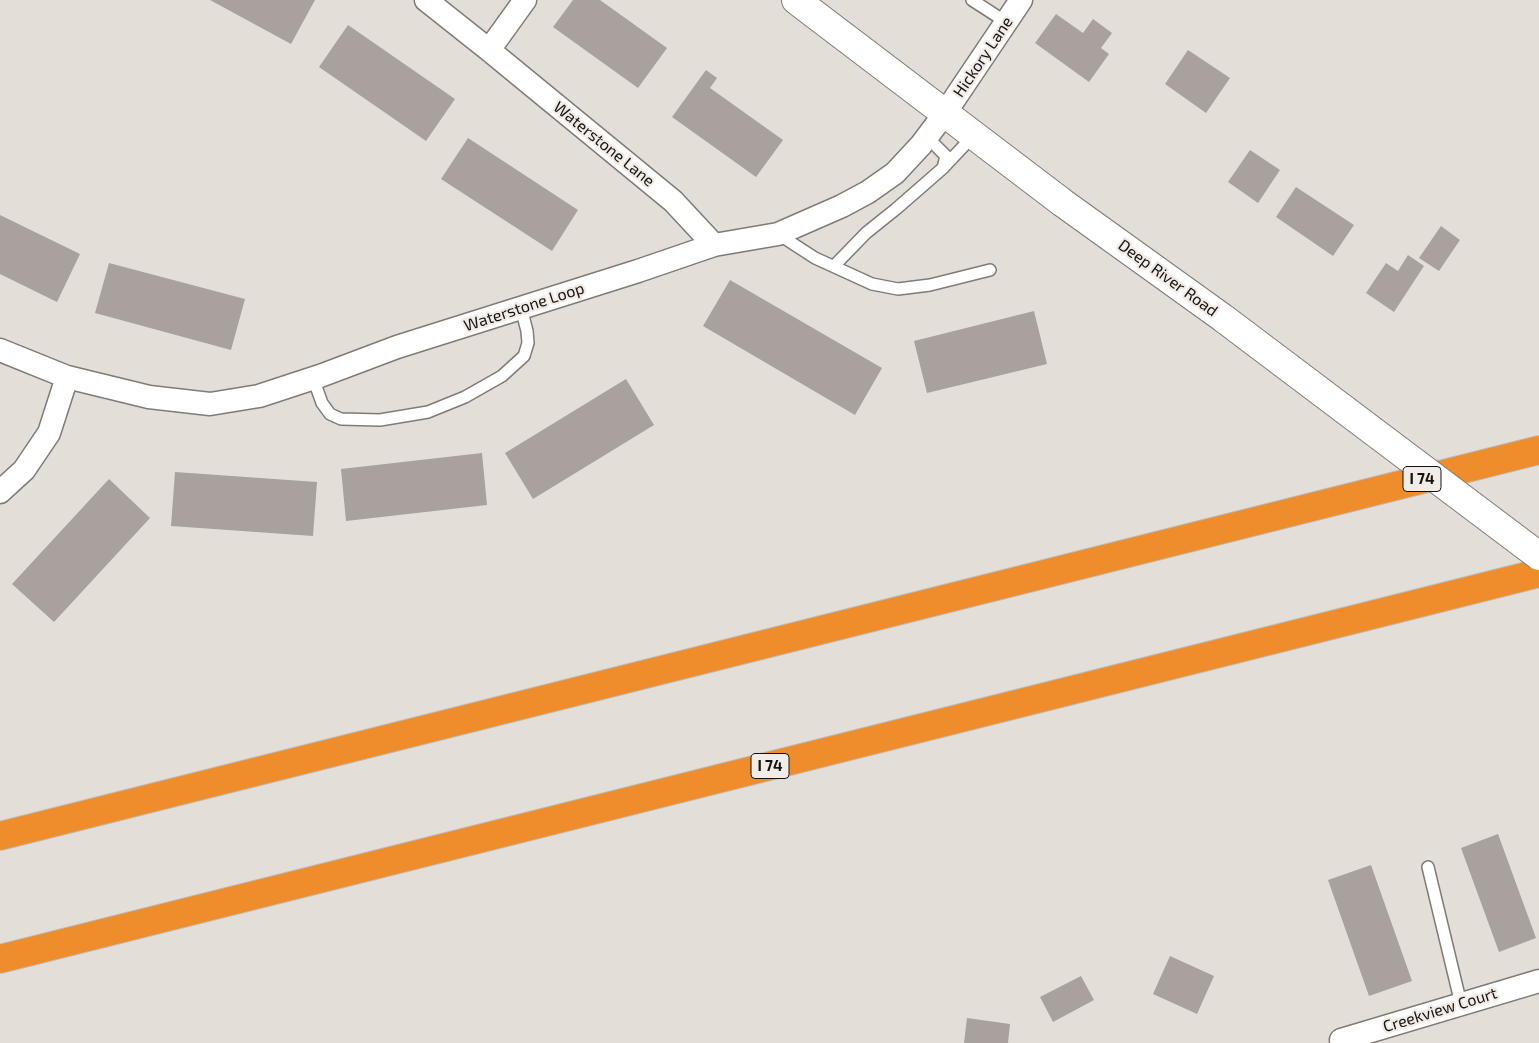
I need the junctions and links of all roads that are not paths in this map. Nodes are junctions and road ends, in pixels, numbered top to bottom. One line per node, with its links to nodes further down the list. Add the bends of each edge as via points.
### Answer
1 (426, 0): 7 (street, Waterstone Lane)
2 (525, 0): 7 (street)
3 (796, 0): 8 (street, Deep River Road)
4 (972, 0): 6 (lane)
5 (1021, 0): 6 (street, Hickory Lane)
6 (1006, 22): 8 (street, Hickory Lane)
7 (489, 50): 13 (street, Waterstone Lane, via 673,201)
8 (945, 113): 9 (street, Deep River Road); 10 (street, Waterstone Loop)
9 (974, 135): 11 (lane); 22 (street, Deep River Road, bridge)
10 (926, 139): 11 (lane, via 946,156); 12 (street, Waterstone Loop, via 895,173 868,192)
11 (943, 168): 14 (lane, via 866,233)
12 (778, 234): 13 (street, Waterstone Loop); 14 (lane)
13 (714, 245): 16 (street, Waterstone Loop)
14 (834, 266): 15 (lane, via 872,284 898,289)
15 (990, 270)
16 (521, 308): 19 (street, Waterstone Loop, via 397,347); 19 (lane, via 528,343 524,356 502,376 473,393 428,412 380,420 340,419 330,414 322,403)
17 (0, 350): 18 (street, Waterstone Loop)
18 (67, 377): 19 (street, Waterstone Loop, via 149,397 210,404 259,396); 21 (street, via 49,433 24,470)
19 (313, 378)
20 (1539, 450): 24 (highway, I 74)
21 (0, 492)
22 (1539, 556)
23 (1539, 573): 26 (highway, I 74)
24 (0, 836)
25 (1428, 867): 28 (lane)
26 (0, 959)
27 (1539, 981): 28 (street, Creekview Court)
28 (1461, 1004): 29 (street, Creekview Court)
29 (1342, 1041)

